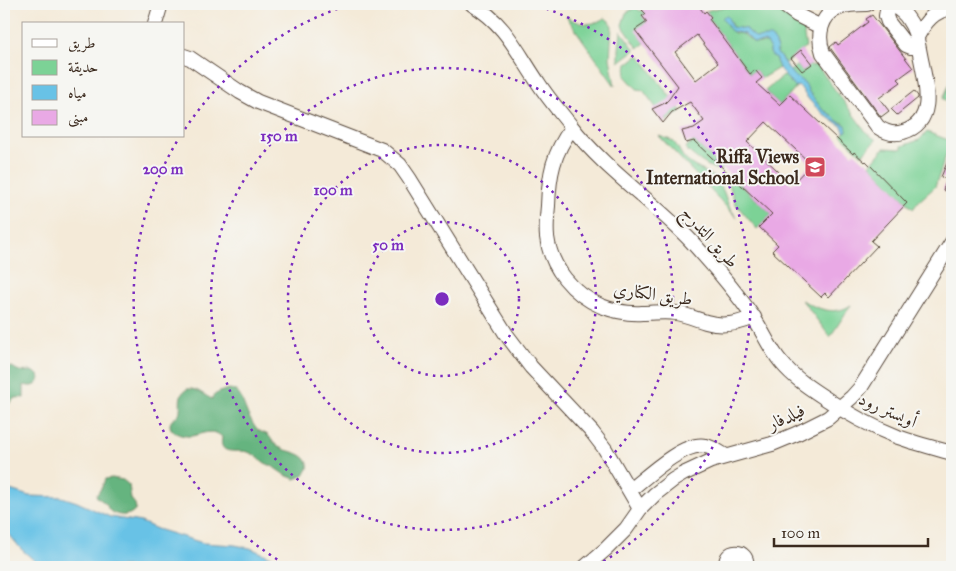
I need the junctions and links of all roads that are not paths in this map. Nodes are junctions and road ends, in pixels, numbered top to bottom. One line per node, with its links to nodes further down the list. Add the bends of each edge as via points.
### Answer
1 (160, 4): 7 (street)
2 (472, 4): 11 (street, طريق التدرج, via 490,16 506,33 539,85)
3 (782, 4): 8 (street)
4 (867, 4): 8 (street, via 839,8 826,17)
5 (889, 4): 9 (street, via 888,22 906,46 911,47)
6 (952, 8): 9 (street, via 935,14 923,26)
7 (156, 22)
8 (821, 27): 9 (street, via 822,53 878,127 887,132 907,131 921,120 925,112 928,95)
9 (917, 41)
10 (185, 56): 17 (street, via 258,102 376,147 394,159 506,334 531,367 601,443)
11 (572, 128): 13 (street, طريق التدرج, via 600,158 678,228); 13 (street, طريق الكناري, via 561,143 553,163 548,187 547,228 556,265 571,286 592,302 622,312 675,313 723,325)
12 (952, 242): 14 (street, فيلدفار, via 860,387)
13 (754, 317): 14 (street, طريق التدرج, via 788,370)
14 (839, 408): 15 (street, أويستر رود, via 899,437); 16 (street, فيلدفار, via 828,418 796,434)
15 (952, 453)
16 (726, 456): 17 (street, via 706,446 696,446); 18 (street, فيلدفار, via 683,474)
17 (626, 485): 18 (street)
18 (640, 509): 19 (street, فيلدفار, via 626,529)
19 (585, 567)
20 (727, 567): 21 (street, via 728,557 735,553 745,558)
21 (746, 567)

